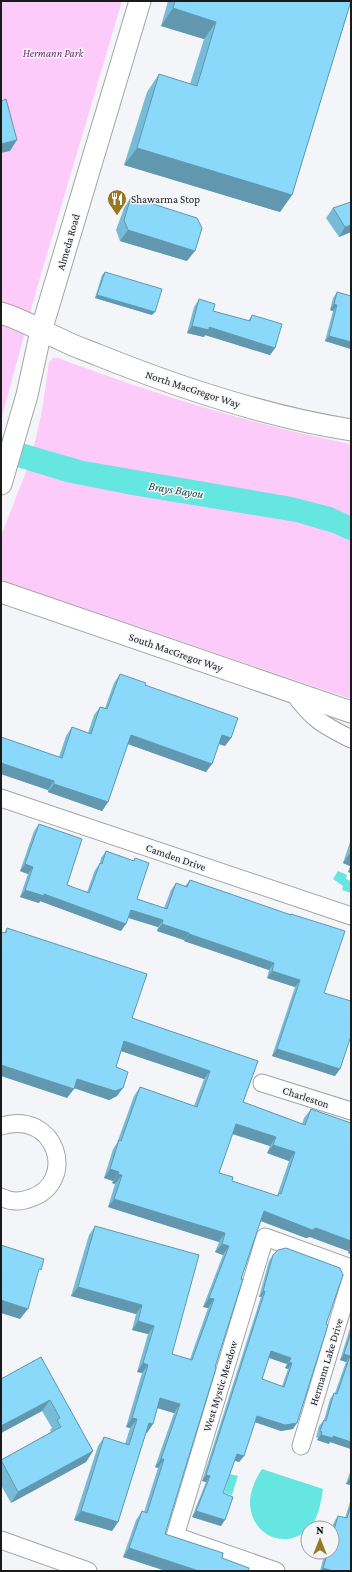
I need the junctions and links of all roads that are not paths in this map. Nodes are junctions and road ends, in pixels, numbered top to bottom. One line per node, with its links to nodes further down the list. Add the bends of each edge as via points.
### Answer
1 (140, 1): 3 (main road, Almeda Road)
2 (1, 313): 3 (main road, North MacGregor Way)
3 (41, 330): 4 (main road, North MacGregor Way, via 141,372 200,393 272,414); 5 (main road, Almeda Road, via 27,395)
4 (351, 430)
5 (1, 484)
6 (1, 592): 7 (main road, South MacGregor Way)
7 (293, 692): 8 (main road, South MacGregor Way); 9 (street, via 306,711 326,727)
8 (351, 712)
9 (351, 739)
10 (1, 798): 11 (street, Camden Drive)
11 (351, 916)
12 (262, 1083): 13 (street, Charleston)
13 (351, 1111)
14 (1, 1126): 15 (street, via 25,1123 38,1128 51,1141 57,1157 52,1180 45,1190 36,1196 15,1201)
15 (1, 1197)
16 (351, 1268): 20 (street, West Mystic Meadow, via 265,1237 175,1536)
17 (351, 1279): 18 (street, Hermann Lake Drive)
18 (301, 1446)
19 (1, 1540): 21 (street)
20 (256, 1568): 22 (street)
21 (88, 1571)
22 (276, 1571)

